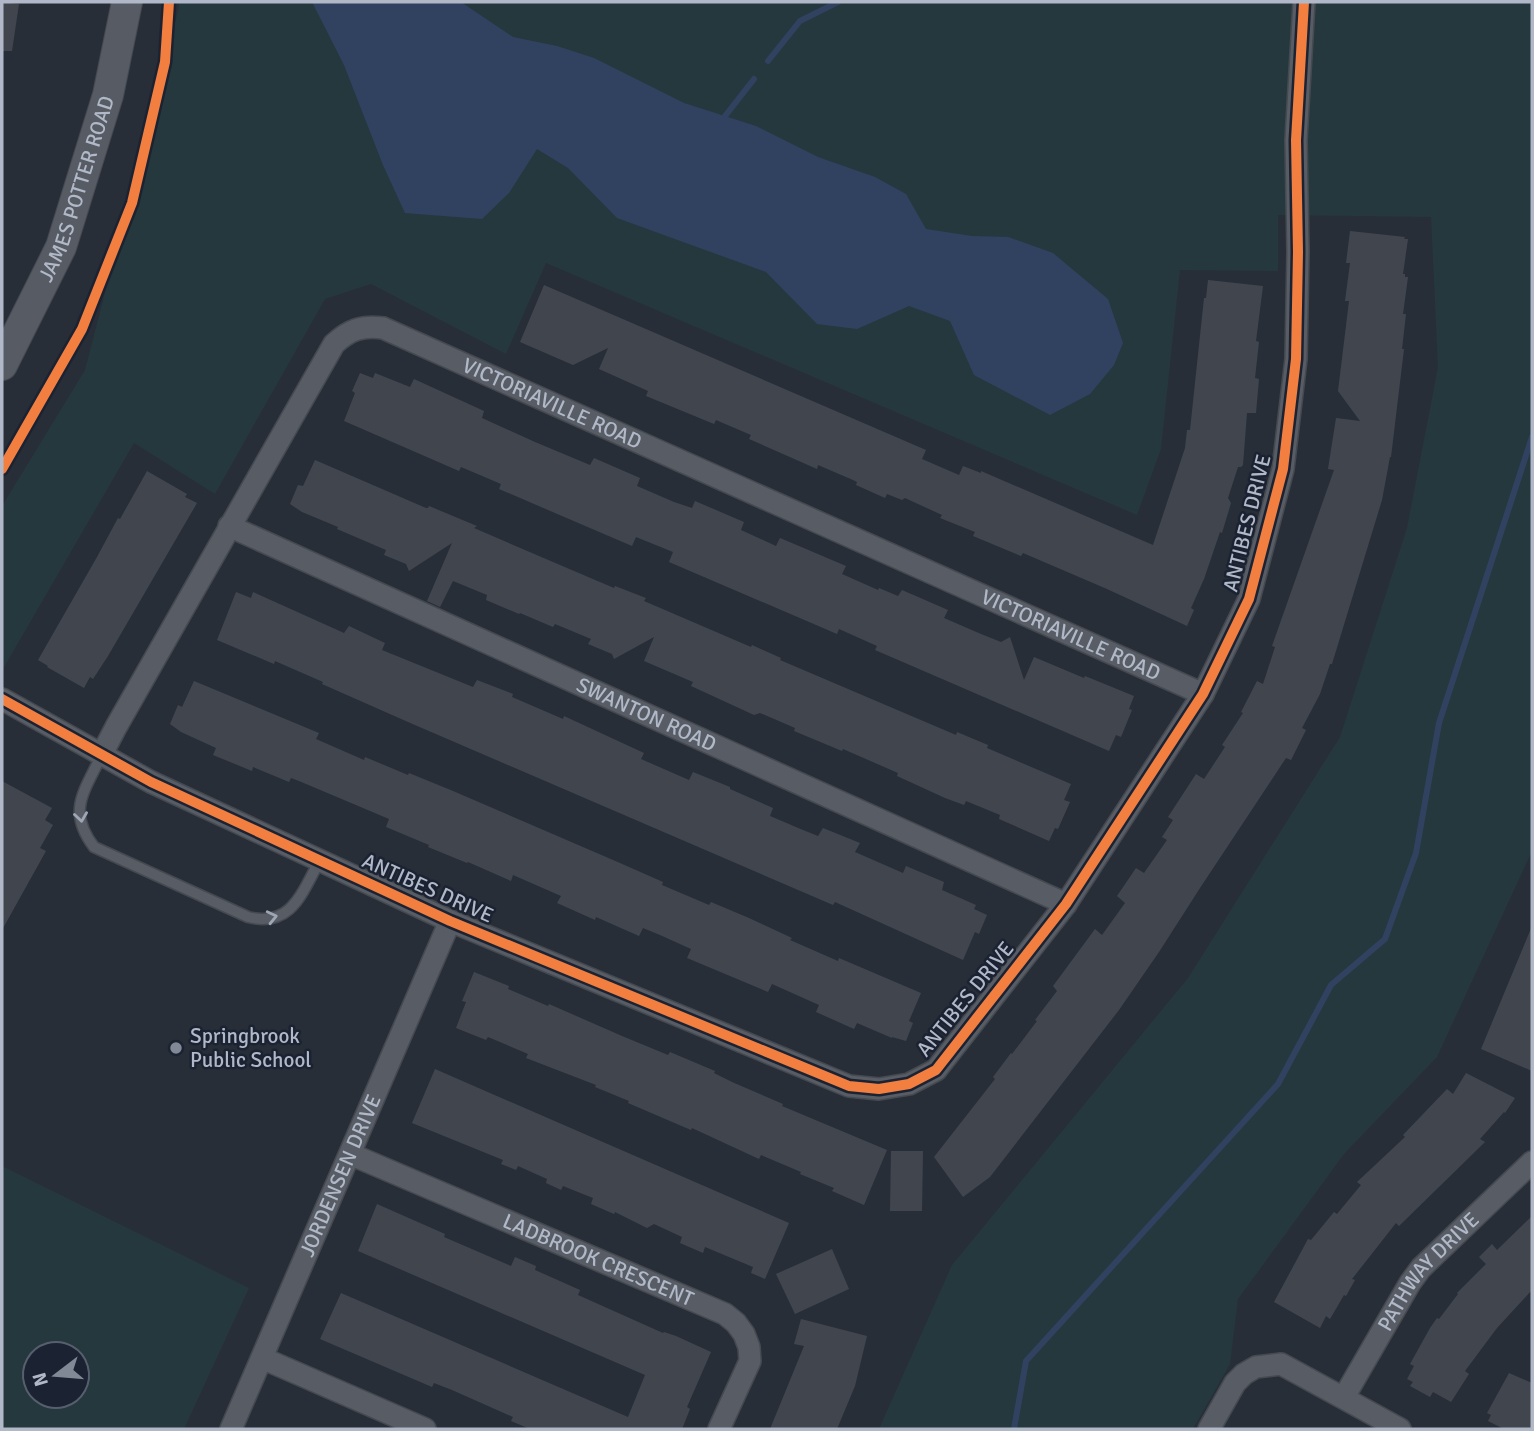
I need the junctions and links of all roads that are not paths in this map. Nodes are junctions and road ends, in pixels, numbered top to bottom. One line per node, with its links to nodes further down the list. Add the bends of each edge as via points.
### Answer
1 (127, 2): 3 (main road, JAMES POTTER ROAD, via 108,95 61,247)
2 (1304, 2): 5 (street, ANTIBES DRIVE, via 1296,140 1296,359 1283,469 1249,599)
3 (2, 365)
4 (229, 526): 5 (street, VICTORIAVILLE ROAD, via 334,344 356,328 383,328); 7 (street, VICTORIAVILLE ROAD); 9 (street, SWANTON ROAD)
5 (1203, 694): 9 (street, ANTIBES DRIVE)
6 (2, 699): 7 (street, ANTIBES DRIVE)
7 (102, 754): 8 (street, ANTIBES DRIVE, via 151,782); 8 (lane, one-way to 8, via 80,803 79,819 94,847 260,920 282,916 292,908)
8 (320, 860): 10 (street, ANTIBES DRIVE)
9 (1066, 904): 10 (street, ANTIBES DRIVE, via 936,1070 909,1084 879,1089 849,1086)
10 (450, 921): 11 (street, JORDENSEN DRIVE)
11 (351, 1154): 13 (street, JORDENSEN DRIVE); 17 (street, LADBROOK CRESCENT, via 725,1314 744,1334 750,1361)
12 (1532, 1162): 14 (street, PATHWAY DRIVE, via 1421,1268)
13 (262, 1358): 15 (street, JORDENSEN DRIVE); 16 (street)
14 (1343, 1397): 18 (street, via 1281,1364 1255,1367 1235,1383); 19 (street)
15 (231, 1429)
16 (425, 1429)
17 (719, 1429)
18 (1209, 1429)
19 (1400, 1429)

